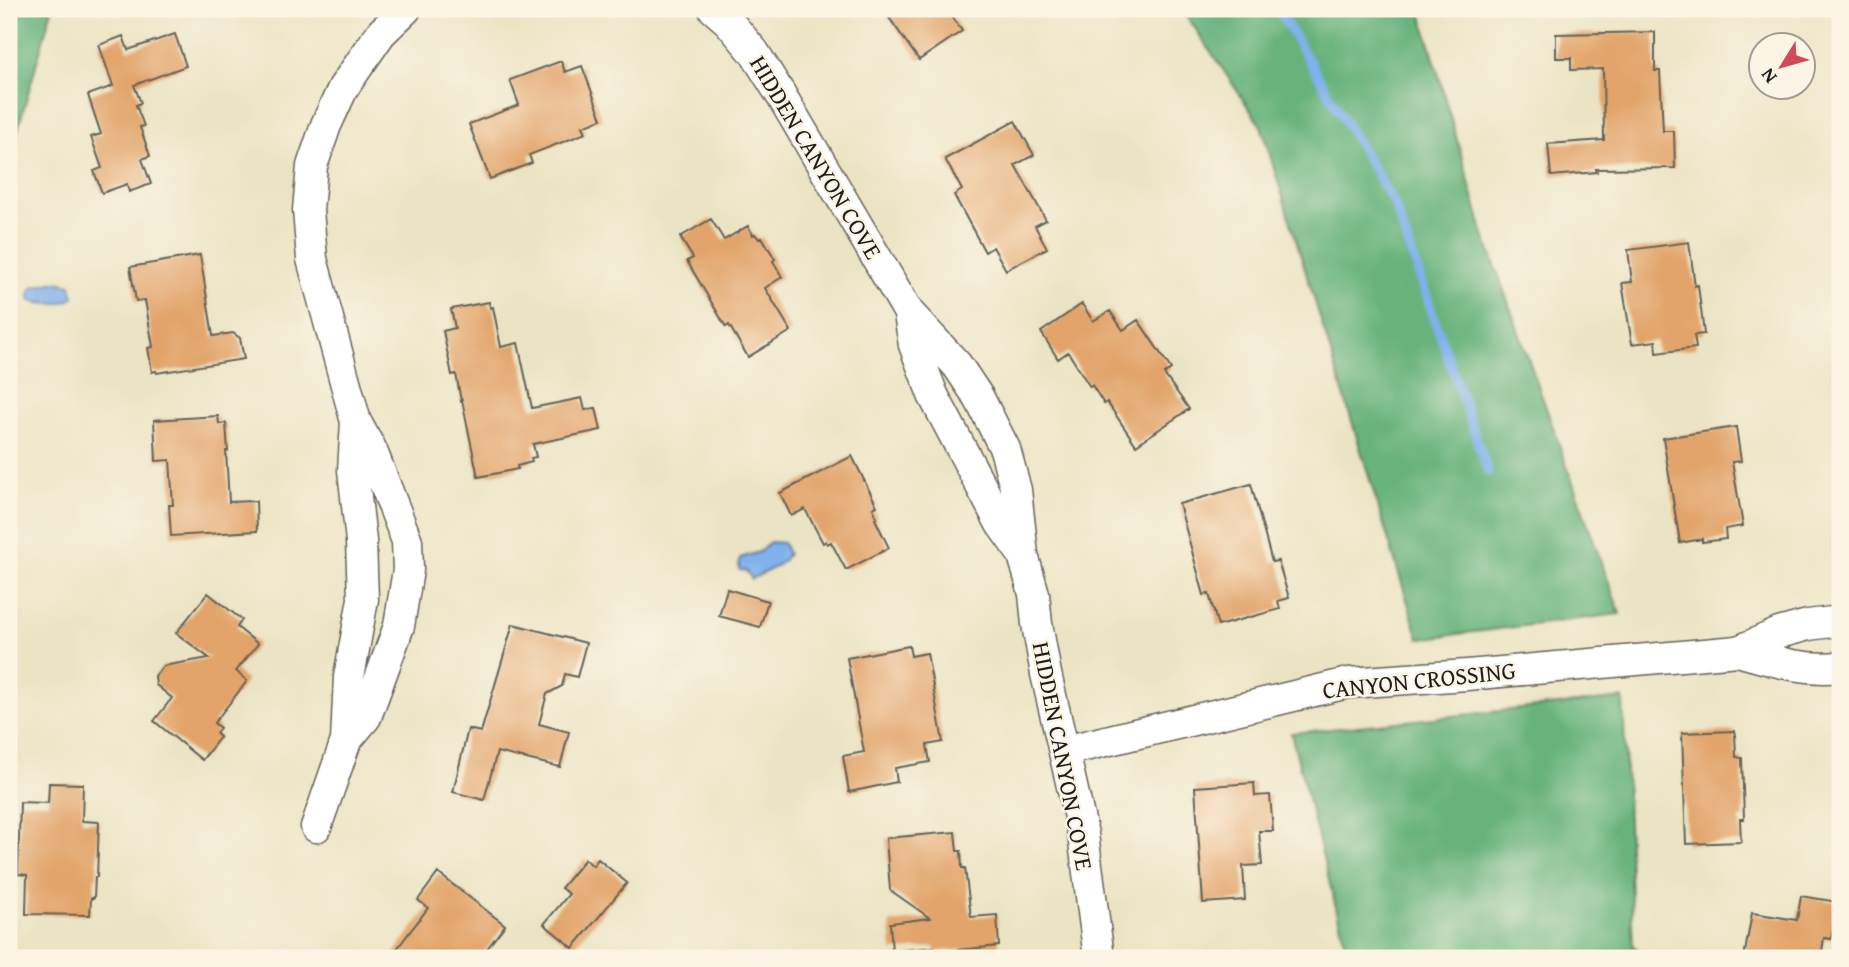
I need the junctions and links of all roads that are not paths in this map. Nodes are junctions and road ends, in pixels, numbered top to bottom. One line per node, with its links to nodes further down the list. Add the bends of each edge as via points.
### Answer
1 (406, 9): 4 (street, via 381,33 342,88 312,166 308,210 312,259)
2 (714, 9): 3 (street, HIDDEN CANYON COVE, via 754,52)
3 (909, 313): 5 (street, HIDDEN CANYON COVE, via 914,345 933,395 1001,524); 5 (street, HIDDEN CANYON COVE, via 957,365 1005,449 1016,490)
4 (356, 422): 9 (street, via 353,470 363,599 349,677); 9 (street, via 372,450 407,541 408,570 399,626 379,684 366,717)
5 (1023, 555): 10 (street, HIDDEN CANYON COVE)
6 (1840, 621): 7 (street, CANYON CROSSING, via 1779,633)
7 (1738, 651): 8 (street, CANYON CROSSING, via 1788,665); 10 (street, CANYON CROSSING, via 1348,683)
8 (1840, 667)
9 (346, 741): 11 (street)
10 (1064, 751): 12 (street, HIDDEN CANYON COVE, via 1083,834)
11 (316, 827)
12 (1098, 958)

